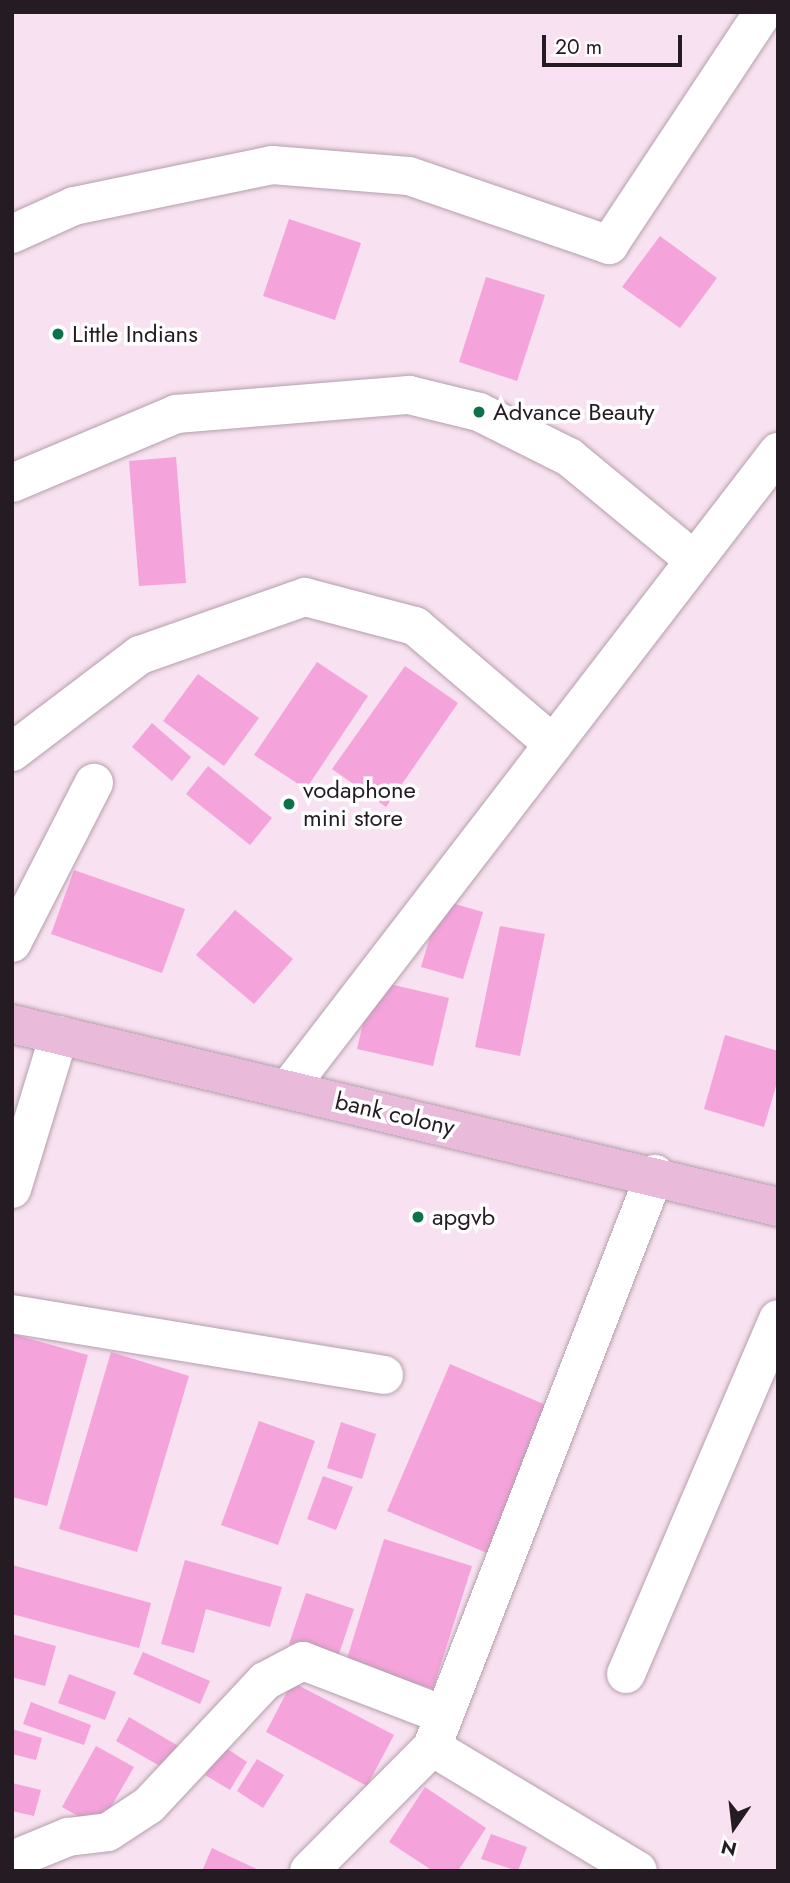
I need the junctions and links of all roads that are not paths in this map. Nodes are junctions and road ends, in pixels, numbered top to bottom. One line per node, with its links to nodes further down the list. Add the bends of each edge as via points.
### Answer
1 (763, 12): 2 (street, via 609,245 409,176 272,165 74,206)
2 (12, 234)
3 (778, 452): 5 (street)
4 (12, 483): 5 (street, via 176,414 409,395 480,412 569,457)
5 (694, 561): 6 (street)
6 (554, 744): 7 (street, via 415,626 305,597 140,655); 12 (street)
7 (12, 752)
8 (94, 783): 9 (street)
9 (12, 943)
10 (12, 1024): 11 (main road, bank colony)
11 (59, 1035): 12 (main road, bank colony); 14 (street)
12 (288, 1089): 13 (main road, bank colony)
13 (655, 1174): 15 (main road, bank colony); 20 (street)
14 (12, 1189)
15 (778, 1208)
16 (12, 1314): 18 (street)
17 (778, 1319): 19 (street)
18 (384, 1376)
19 (626, 1674)
20 (438, 1731): 21 (street, via 303,1661 265,1681 139,1812 108,1832 68,1837); 22 (street); 23 (street)
21 (12, 1860)
22 (309, 1871)
23 (638, 1871)

